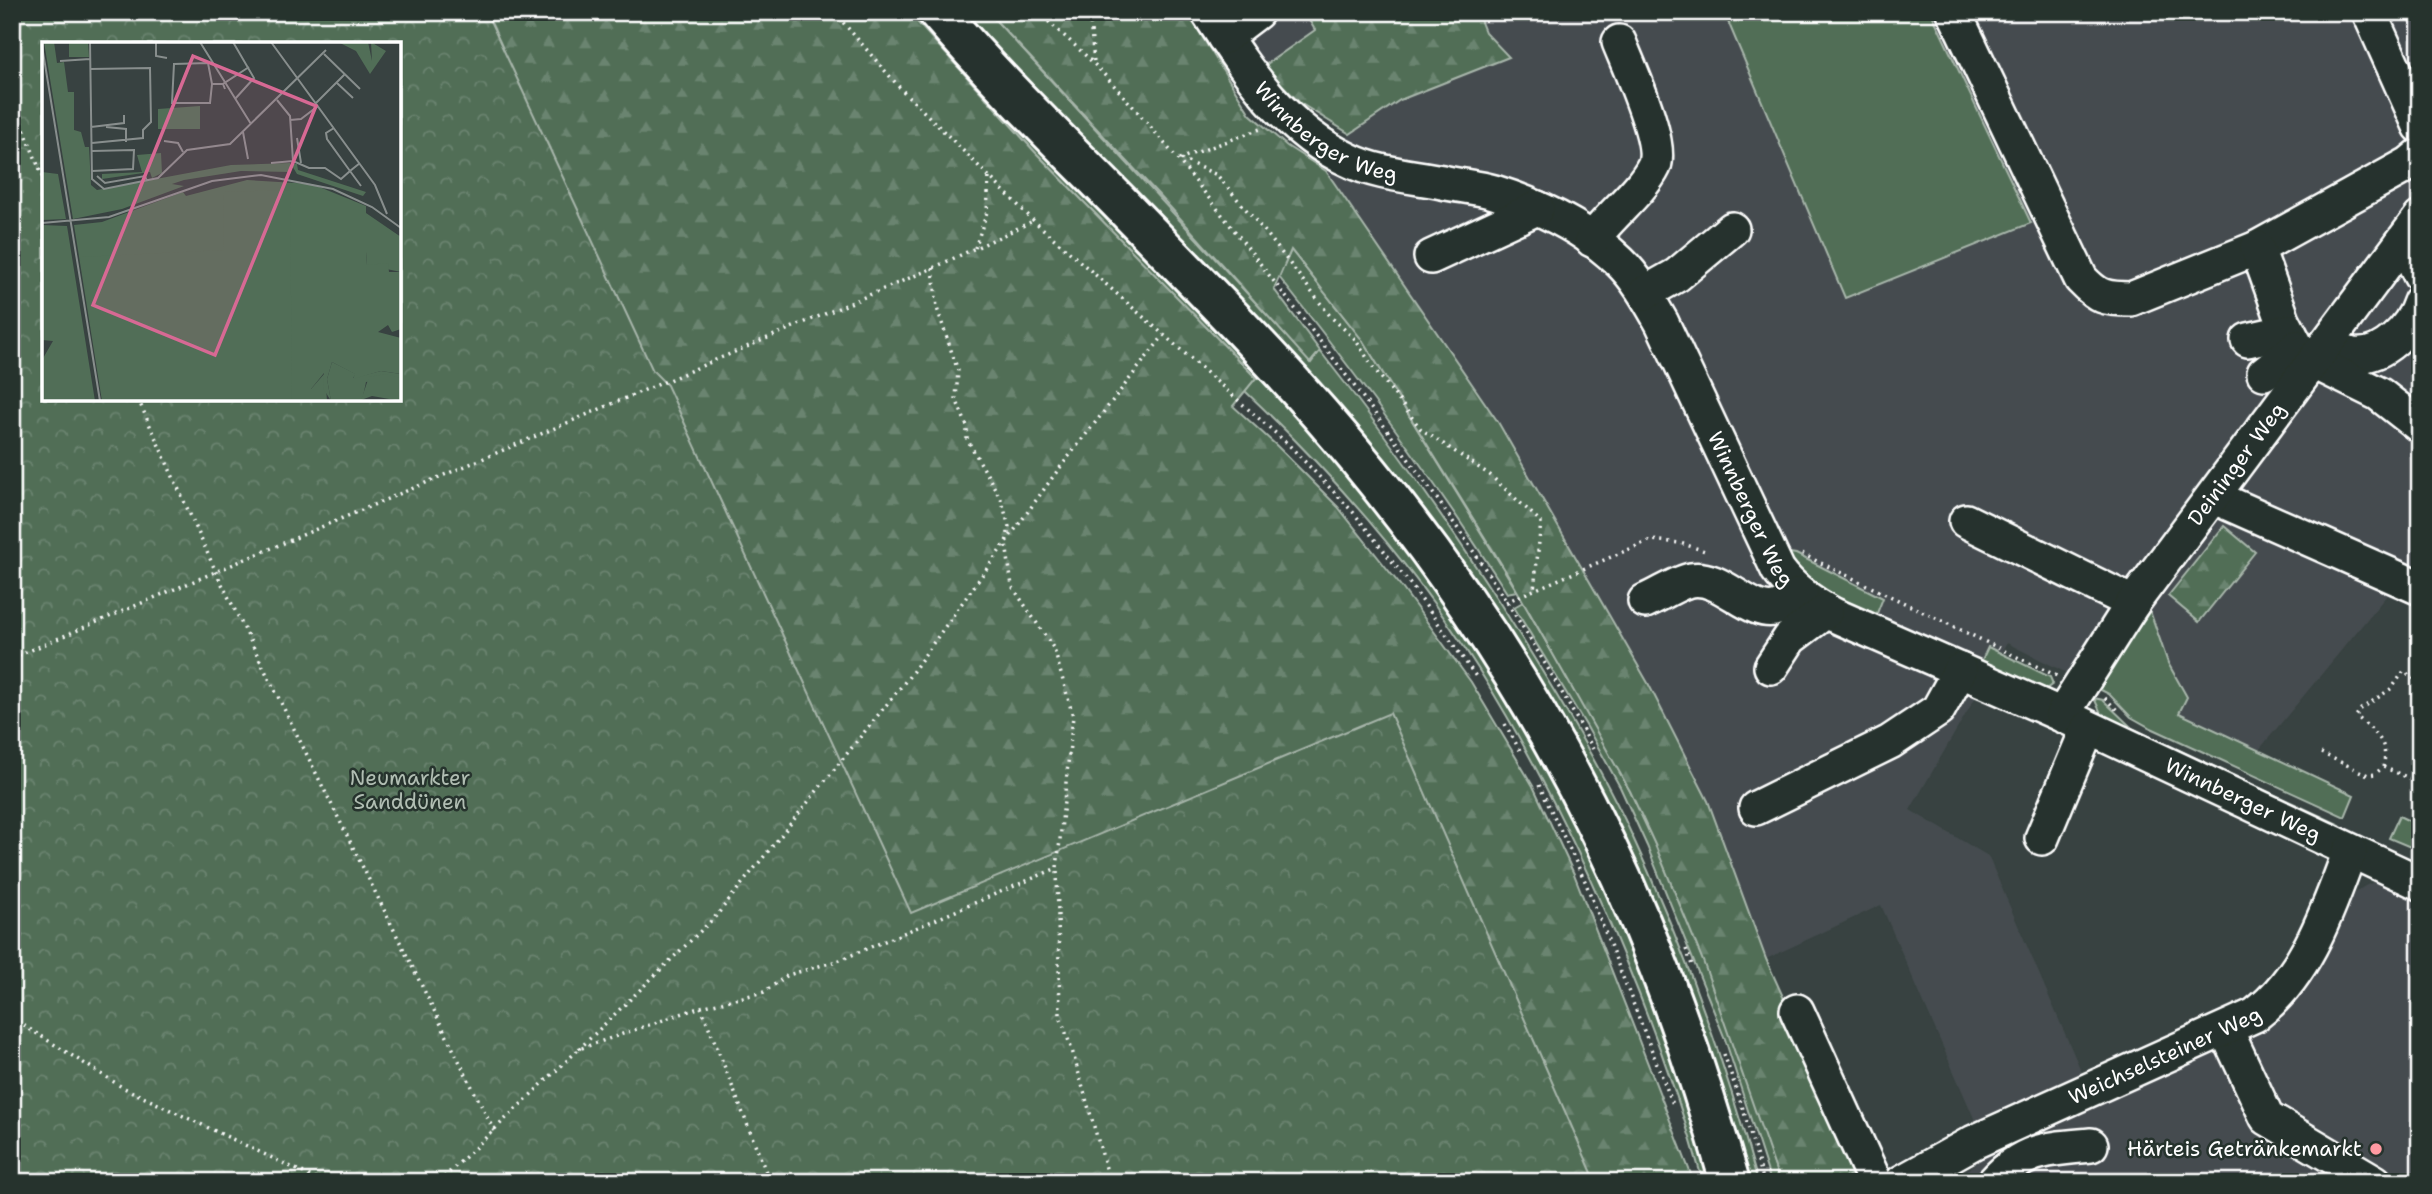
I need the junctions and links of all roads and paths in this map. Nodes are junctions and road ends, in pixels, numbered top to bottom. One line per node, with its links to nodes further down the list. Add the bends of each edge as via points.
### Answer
1 (834, 12): 15 (path, via 900,88)
2 (939, 12): 74 (main road, via 1320,414 1448,575 1545,727 1613,859 1662,975)
3 (1084, 12): 9 (path, via 1090,21)
4 (1257, 12): 7 (street)
5 (1954, 12): 22 (street, via 2081,279 2095,294 2131,299)
6 (2369, 12): 12 (street)
7 (1216, 25): 11 (street, Winnberger Weg)
8 (1619, 42): 20 (street, via 1656,145 1655,164)
9 (1095, 64)
10 (12, 97): 14 (path)
11 (1288, 119): 16 (street, Winnberger Weg, via 1325,148 1373,169 1493,192); 40 (path, via 1179,159 1217,176 1331,317 1355,339 1421,429 1490,475 1541,522)
12 (2420, 126)
13 (2420, 155): 22 (street)
14 (42, 176)
15 (989, 176): 17 (path); 21 (path, via 988,212)
16 (1536, 208): 20 (street, Winnberger Weg); 23 (street)
17 (1034, 221): 21 (path); 28 (path)
18 (1732, 229): 26 (street, via 1677,275)
19 (2410, 231): 25 (street, via 2410,254); 30 (street, Deininger Weg)
20 (1591, 240): 26 (street, Winnberger Weg, via 1620,262)
21 (975, 248): 24 (path)
22 (2257, 248): 30 (street)
23 (1432, 257)
24 (933, 268): 36 (path, via 937,308 958,371 956,399 967,439 1002,501 1009,527); 38 (path)
25 (2420, 275)
26 (1645, 293): 43 (street, Winnberger Weg, via 1778,570)
27 (2420, 302): 30 (street, via 2416,316 2401,334 2374,353 2354,355)
28 (1164, 335): 36 (path); 49 (path, via 1287,444 1353,512)
29 (2248, 340): 30 (street)
30 (2306, 346): 31 (street); 33 (street); 34 (street, Deininger Weg)
31 (2264, 373)
32 (139, 401): 38 (path)
33 (2420, 426)
34 (2214, 497): 39 (street); 44 (street, Deininger Weg)
35 (1966, 521): 44 (street)
36 (1006, 543): 60 (path, via 1012,586 1054,649 1073,716); 66 (path, via 908,678 716,916)
37 (1706, 551): 40 (path, via 1651,540)
38 (216, 572): 45 (path); 68 (path)
39 (2420, 587)
40 (1534, 590): 42 (path)
41 (1645, 601): 43 (street, via 1691,580 1710,582 1762,610)
42 (1506, 602)
43 (1814, 602): 46 (street); 47 (street, Winnberger Weg)
44 (2133, 603): 51 (street, Deininger Weg)
45 (12, 659)
46 (1770, 667)
47 (1960, 670): 51 (street, Winnberger Weg); 57 (street, via 1938,710 1900,736)
48 (2420, 683): 54 (path, via 2404,671 2392,688 2356,716 2383,745)
49 (1482, 685)
50 (1502, 719): 53 (path)
51 (2075, 721): 58 (street, Deininger Weg); 59 (street, Winnberger Weg)
52 (2321, 753): 54 (path, via 2368,775)
53 (1528, 764)
54 (2383, 767): 56 (path)
55 (1534, 775): 67 (path, via 1585,880)
56 (2414, 780)
57 (1756, 808)
58 (2042, 838)
59 (2350, 851): 61 (street, Winnberger Weg); 65 (street, Weichselsteiner Weg, via 2317,933 2285,988 2272,1003)
60 (1057, 868): 62 (path, via 840,960 788,975 764,992); 73 (path, via 1060,1016)
61 (2420, 883)
62 (701, 1007): 66 (path); 72 (path)
63 (1797, 1011): 75 (street)
64 (12, 1018): 70 (path, via 122,1087)
65 (2226, 1030): 76 (street, Weichselsteiner Weg, via 1975,1142); 78 (street, via 2267,1118)
66 (579, 1049): 68 (path)
67 (1675, 1111)
68 (494, 1131): 71 (path)
69 (2091, 1145): 77 (street, via 2035,1152 2015,1162)
70 (323, 1182)
71 (439, 1182)
72 (770, 1182)
73 (1110, 1182)
74 (1730, 1182)
75 (1875, 1182)
76 (1902, 1182)
77 (1994, 1182)
78 (2375, 1182)

